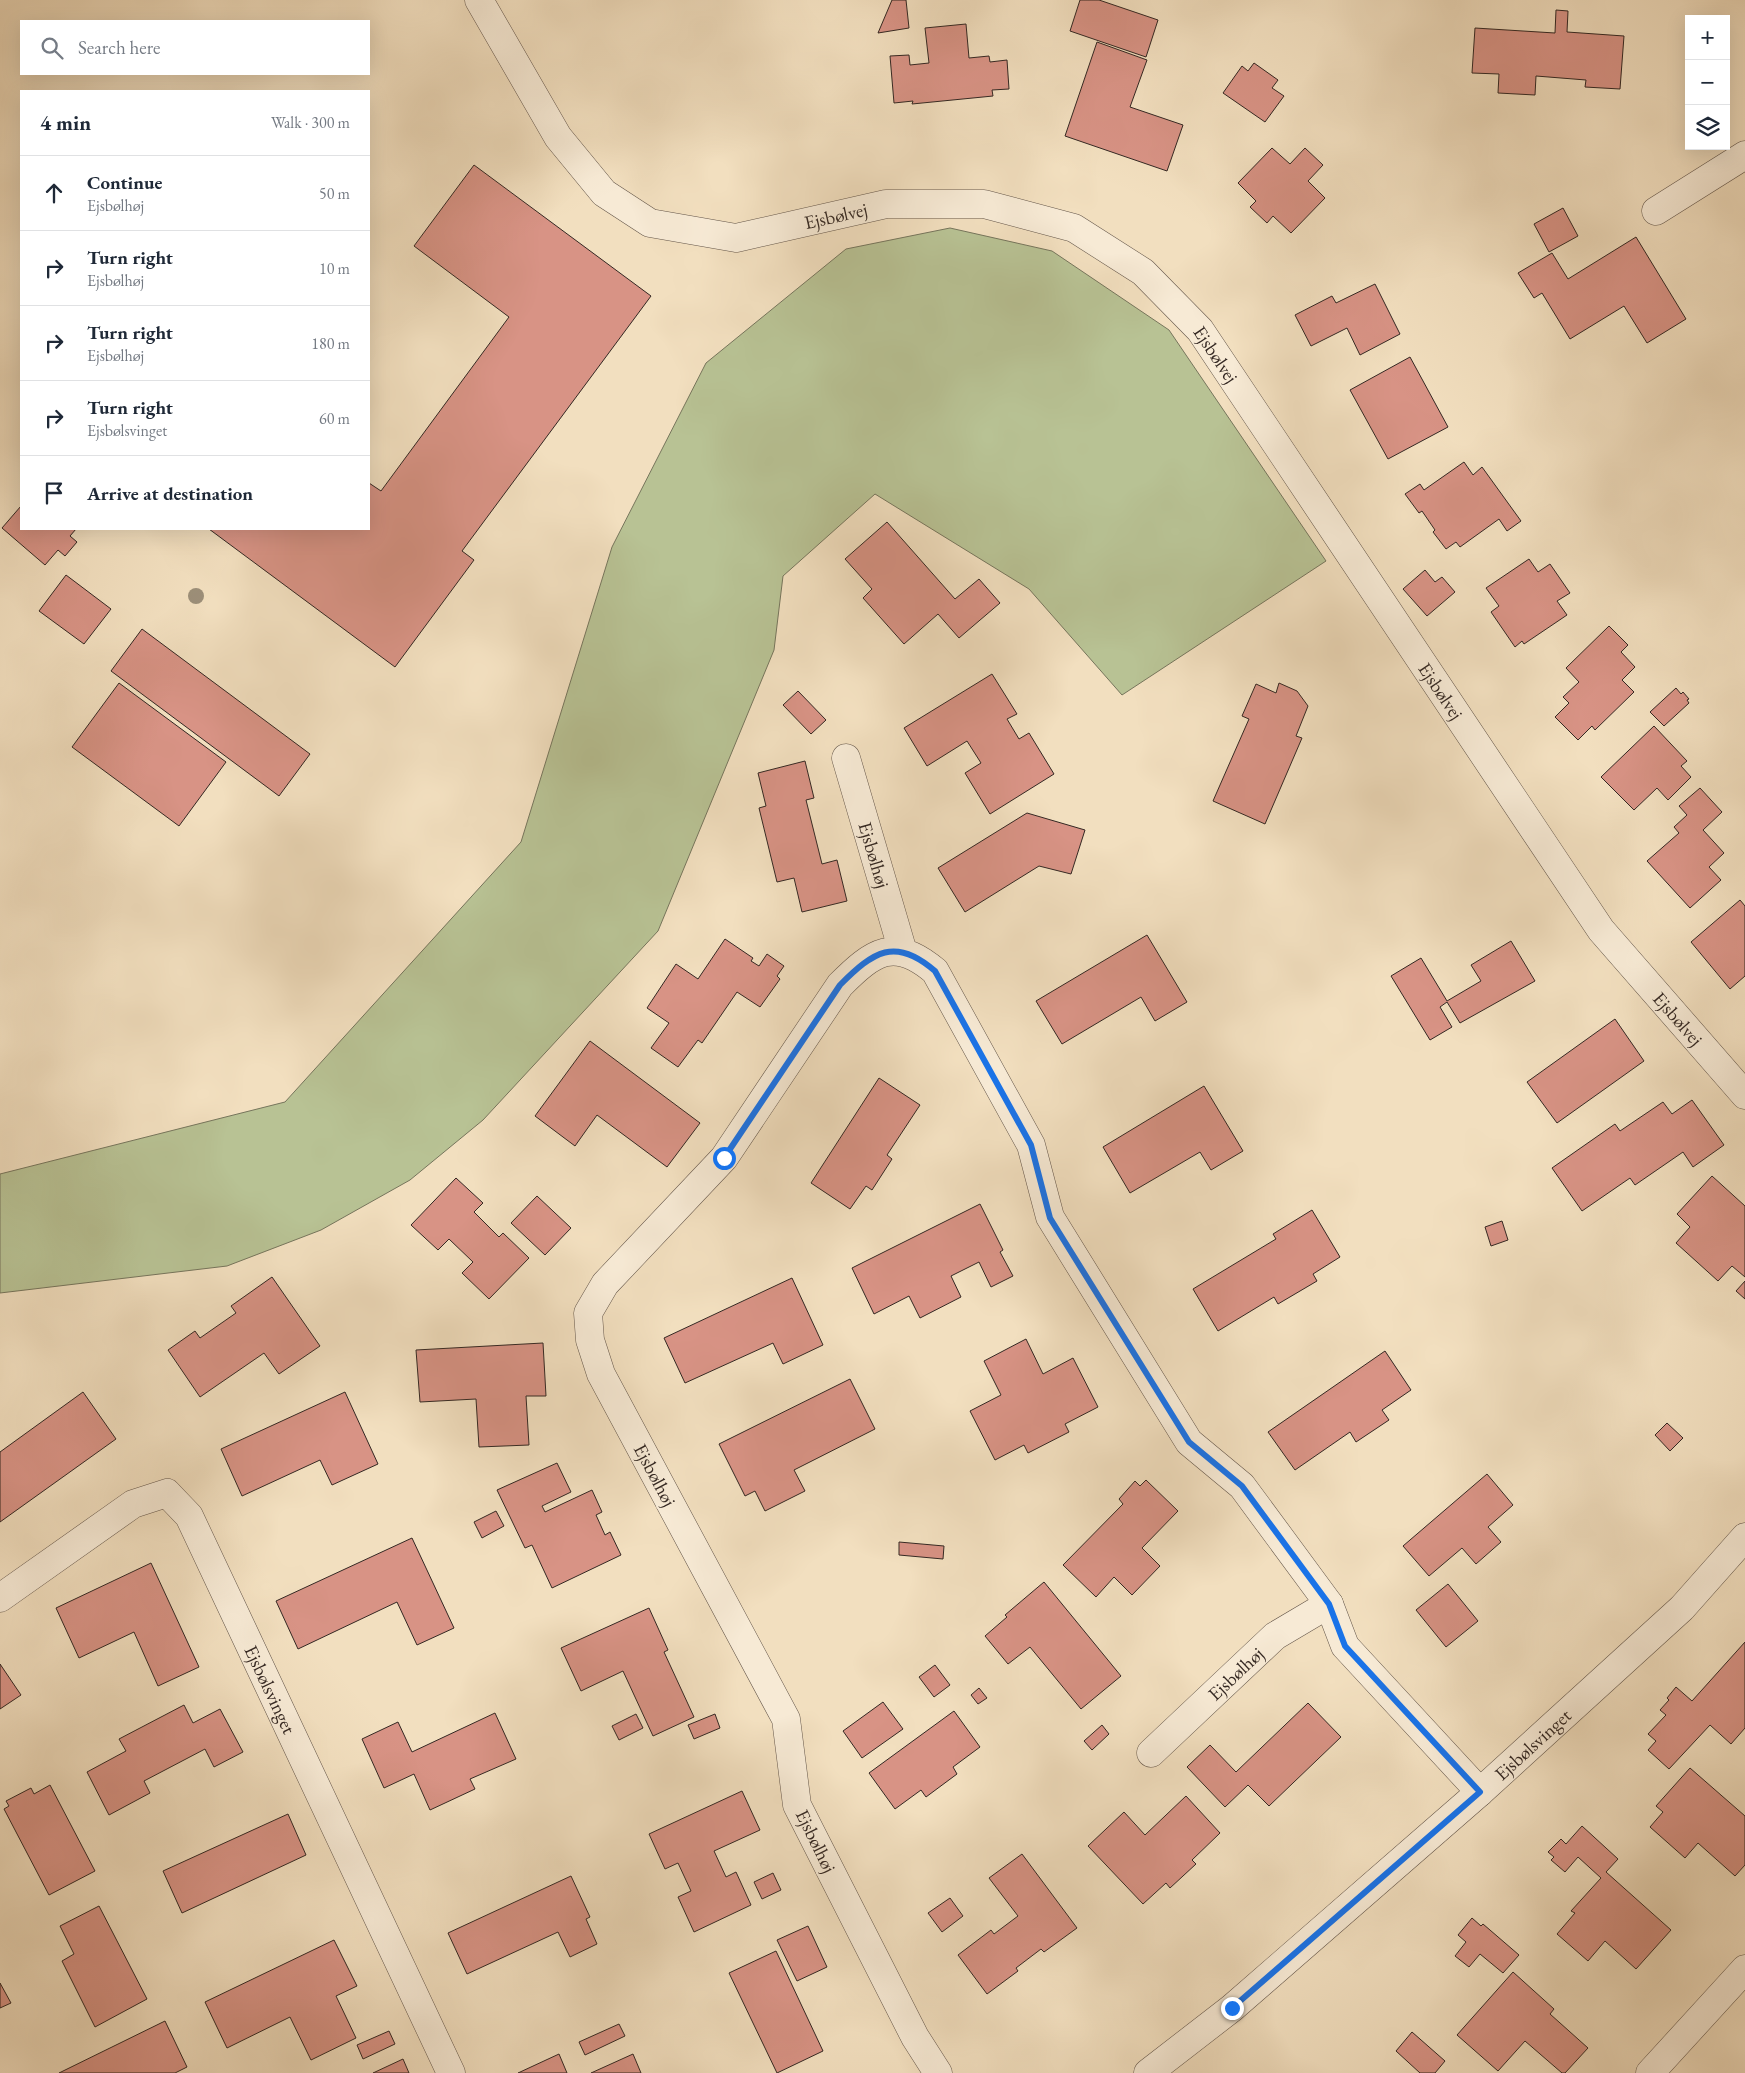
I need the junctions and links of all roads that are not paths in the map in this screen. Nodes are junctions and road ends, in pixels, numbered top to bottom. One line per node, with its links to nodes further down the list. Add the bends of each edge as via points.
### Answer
1 (479, 0): 6 (street, Ejsbølvej, via 558,137 604,193 650,223 736,238 886,204 984,204 1074,228 1143,272 1200,330 1601,930)
2 (1745, 155): 3 (street)
3 (1656, 211)
4 (846, 758): 5 (street, Ejsbølhøj)
5 (903, 952): 9 (street, via 922,960 935,971 1031,1145 1050,1218 1189,1442 1242,1486); 14 (street, Ejsbølhøj, via 884,952 862,963 840,985 724,1158 604,1284 588,1313 590,1340 601,1374 786,1719 797,1805 915,2037)
6 (1745, 1095)
7 (1745, 1537): 11 (street, Ejsbølsvinget, via 1682,1608)
8 (0, 1598): 13 (street, Ejsbølsvinget, via 132,1504 167,1493 189,1516)
9 (1329, 1604): 10 (street, Ejsbølhøj, via 1275,1636); 11 (street, via 1345,1646)
10 (1151, 1753)
11 (1480, 1792): 15 (street, Ejsbølsvinget, via 1232,2008)
12 (1745, 1969): 16 (street)
13 (451, 2073)
14 (938, 2073)
15 (1148, 2073)
16 (1650, 2073)

